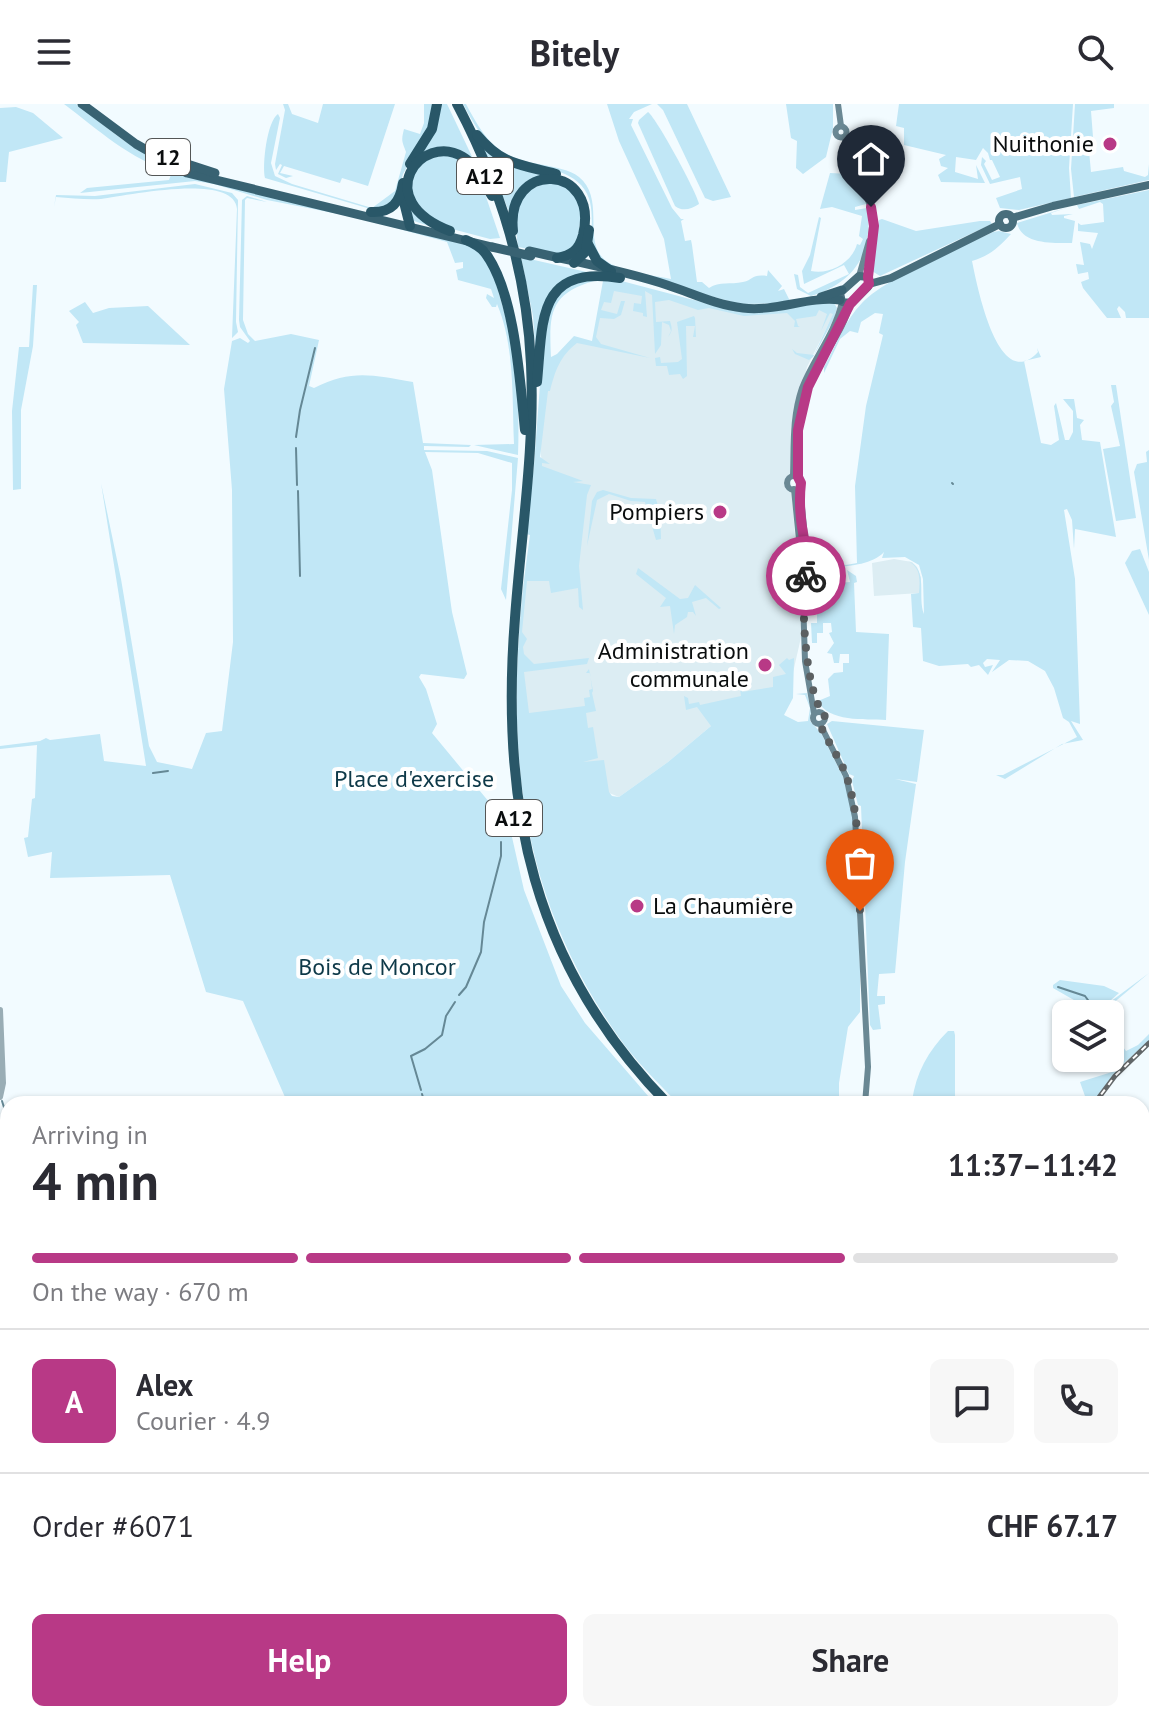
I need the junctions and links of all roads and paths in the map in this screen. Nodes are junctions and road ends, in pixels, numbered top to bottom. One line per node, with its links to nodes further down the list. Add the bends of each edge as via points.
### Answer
1 (82, 104): 9 (highway, 12, via 178,168)
2 (90, 104): 9 (highway, 12, via 172,159)
3 (437, 104): 10 (highway, via 432,129 409,165)
4 (451, 104): 11 (highway, A12)
5 (457, 104): 7 (highway, A12)
6 (838, 104): 21 (main road, via 841,126 835,133 844,137 874,226)
7 (468, 125): 16 (highway, via 504,161 559,175 578,186 589,207); 19 (highway, A12, via 498,195)
8 (1149, 185): 21 (main road, via 1012,218 1004,215 1000,224 891,278)
9 (257, 187): 12 (highway, 12); 13 (highway, 12)
10 (401, 192): 12 (highway, via 392,208); 13 (highway)
11 (492, 196): 14 (highway, via 460,155 441,151 422,159 409,176 411,203 424,219); 22 (highway, A12, via 520,309)
12 (371, 212): 13 (highway, 12)
13 (408, 224): 14 (highway, 12); 15 (highway, 12)
14 (450, 231): 17 (highway, 12)
15 (466, 240): 17 (highway, 12); 22 (highway, via 488,256 504,299)
16 (588, 242): 18 (highway, via 584,255); 20 (highway, via 597,261)
17 (492, 244): 18 (highway, 12, bridge)
18 (566, 262): 19 (highway, via 579,247 585,207 570,185 543,179 525,188 513,207); 20 (highway, 12)
19 (517, 264): 23 (highway, A12, via 530,356)
20 (616, 275): 21 (highway, 12, via 748,308 781,307); 23 (highway, via 580,277 551,299 542,325)
21 (853, 290): 24 (main road, via 801,393 794,430)
22 (525, 430): 28 (highway, A12, via 505,683 516,831 535,903 569,981 609,1044)
23 (530, 444): 29 (highway, A12, via 511,694 522,830 541,901 574,978 620,1049)
24 (796, 477): 25 (main road); 25 (main road, via 788,484)
25 (797, 488): 30 (main road, via 805,661 817,712 825,717 820,724 846,776 855,817)
26 (0, 1010): 27 (street)
27 (0, 1096)
28 (653, 1096)
29 (661, 1096)
30 (865, 1096)

